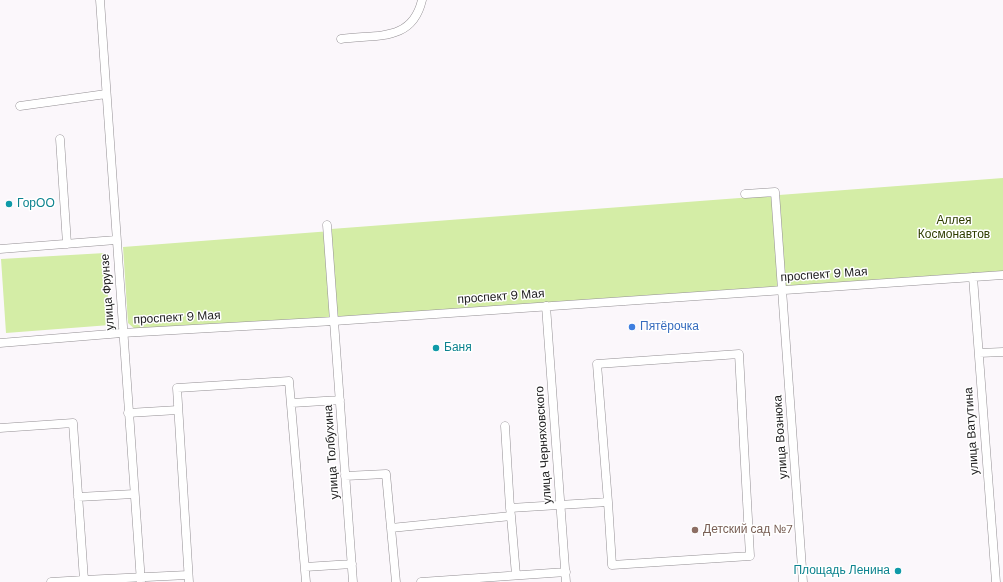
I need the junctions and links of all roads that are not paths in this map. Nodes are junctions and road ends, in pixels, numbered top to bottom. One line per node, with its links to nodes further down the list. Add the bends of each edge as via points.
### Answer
1 (100, 0): 4 (street, улица Фрунзе)
2 (422, 0): 3 (street, via 418,14 405,28 387,36)
3 (341, 39)
4 (106, 94): 5 (street); 9 (street, улица Фрунзе)
5 (20, 106)
6 (60, 139): 10 (street)
7 (745, 194): 14 (street, улица Вознюка, via 775,192)
8 (327, 225): 16 (street, улица Толбухина)
9 (116, 240): 10 (street); 17 (street, улица Фрунзе)
10 (67, 244): 11 (street)
11 (0, 249)
12 (1003, 275): 13 (street, проспект 9 Мая)
13 (973, 277): 14 (street, проспект 9 Мая); 20 (street, улица Ватутина)
14 (783, 290): 15 (street, проспект 9 Мая); 47 (street, улица Вознюка)
15 (546, 306): 16 (street, проспект 9 Мая); 31 (street, улица Черняховского)
16 (334, 321): 17 (street, проспект 9 Мая); 21 (street, улица Толбухина)
17 (122, 333): 18 (street, проспект 9 Мая); 24 (street, улица Фрунзе)
18 (0, 343)
19 (1003, 352): 20 (street)
20 (978, 353): 48 (street, улица Ватутина)
21 (340, 400): 22 (street); 27 (street, улица Толбухина)
22 (292, 403): 23 (street, via 289,381 177,388); 35 (street)
23 (178, 410): 24 (street); 38 (street)
24 (128, 414): 28 (street, улица Фрунзе)
25 (505, 426): 32 (street)
26 (0, 428): 29 (street, via 73,423)
27 (345, 476): 33 (street, via 386,474); 34 (street, улица Толбухина)
28 (134, 494): 29 (street); 40 (street, улица Фрунзе)
29 (78, 497): 39 (street)
30 (608, 502): 30 (street, via 612,565 750,556 738,354 596,364); 31 (street)
31 (561, 506): 32 (street); 36 (street, улица Черняховского)
32 (511, 512): 33 (street); 37 (street)
33 (391, 528): 44 (street)
34 (352, 564): 35 (street); 43 (street, улица Толбухина)
35 (305, 567): 42 (street)
36 (566, 572): 37 (street); 46 (street, улица Черняховского)
37 (516, 575): 45 (street)
38 (189, 578): 40 (street)
39 (84, 580): 40 (street); 41 (street)
40 (140, 580)
41 (51, 582)
42 (306, 582)
43 (353, 582)
44 (396, 582)
45 (421, 582)
46 (566, 582)
47 (803, 582)
48 (996, 582)

